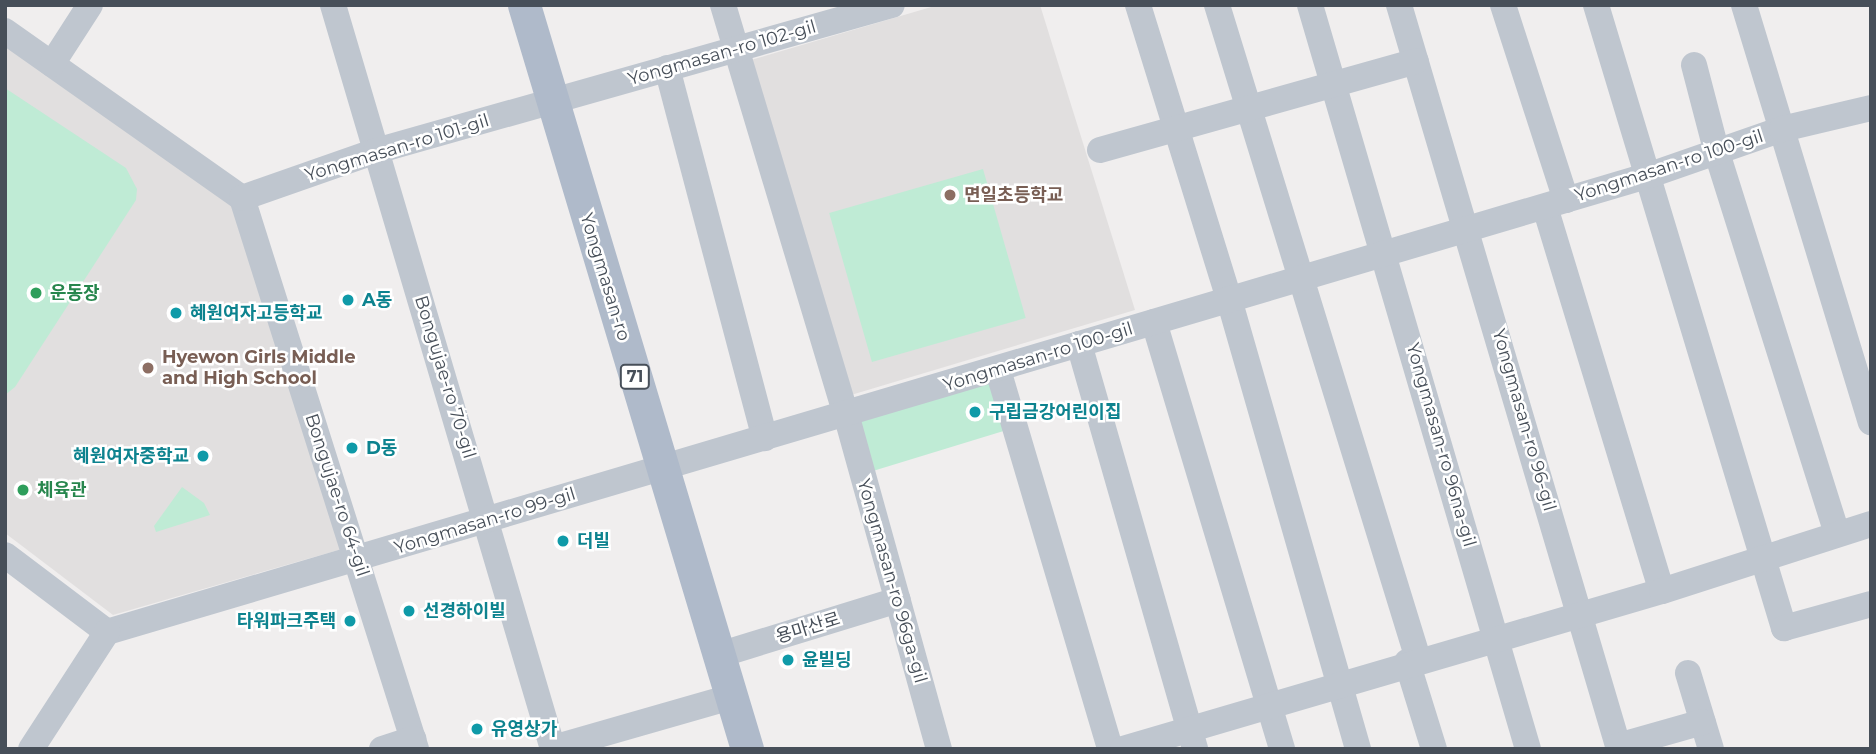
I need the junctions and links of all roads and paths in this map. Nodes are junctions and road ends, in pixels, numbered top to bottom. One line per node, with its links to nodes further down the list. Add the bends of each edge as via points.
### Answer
1 (90, 5): 16 (street)
2 (333, 5): 26 (street, Bongujae-ro 70-gil)
3 (524, 5): 20 (main road, Yongmasan-ro / 71)
4 (723, 5): 14 (street)
5 (1138, 5): 23 (street)
6 (1217, 5): 21 (street)
7 (1310, 5): 19 (street)
8 (1399, 5): 15 (street)
9 (1503, 5): 30 (street)
10 (1596, 5): 28 (street)
11 (1744, 5): 24 (street)
12 (887, 6): 14 (street, Yongmasan-ro 102-gil)
13 (5, 31): 16 (street)
14 (736, 49): 18 (street, Yongmasan-ro 102-gil); 38 (street)
15 (1416, 61): 19 (street); 31 (street)
16 (52, 64): 29 (street)
17 (1694, 65): 27 (street)
18 (667, 68): 20 (street, Yongmasan-ro 102-gil); 40 (street)
19 (1331, 85): 21 (street); 32 (street)
20 (552, 100): 26 (street, Yongmasan-ro 101-gil); 41 (main road, Yongmasan-ro / 71)
21 (1252, 107): 23 (street); 33 (street)
22 (1871, 108): 24 (street, Yongmasan-ro 100-gil)
23 (1174, 129): 25 (street); 34 (street)
24 (1782, 129): 27 (street, Yongmasan-ro 100-gil); 39 (street)
25 (1100, 150)
26 (376, 151): 29 (street, Yongmasan-ro 101-gil); 42 (street, Bongujae-ro 70-gil)
27 (1717, 153): 28 (street, Yongmasan-ro 100-gil); 44 (street)
28 (1650, 175): 30 (street, Yongmasan-ro 100-gil); 47 (street)
29 (242, 198): 46 (street, Bongujae-ro 64-gil)
30 (1556, 203): 31 (street, Yongmasan-ro 100-gil); 48 (street)
31 (1468, 227): 32 (street, Yongmasan-ro 100-gil); 51 (street, Yongmasan-ro 96-gil)
32 (1385, 253): 33 (street, Yongmasan-ro 100-gil); 53 (street, Yongmasan-ro 96na-gil)
33 (1302, 278): 34 (street, Yongmasan-ro 100-gil); 55 (street)
34 (1229, 299): 35 (street, Yongmasan-ro 100-gil); 57 (street)
35 (1154, 322): 36 (street, Yongmasan-ro 100-gil); 59 (street)
36 (1079, 344): 37 (street, Yongmasan-ro 100-gil); 61 (street)
37 (998, 370): 38 (street, Yongmasan-ro 100-gil); 69 (street)
38 (846, 414): 40 (street, Yongmasan-ro 100-gil); 49 (street, Yongmasan-ro 96ga-gil)
39 (1871, 422)
40 (765, 438): 41 (street, Yongmasan-ro 100-gil)
41 (661, 466): 42 (street, Yongmasan-ro 99-gil); 54 (main road, Yongmasan-ro / 71)
42 (488, 520): 46 (street, Yongmasan-ro 99-gil); 64 (street, Bongujae-ro 70-gil)
43 (1871, 524): 44 (street)
44 (1837, 534): 47 (street)
45 (5, 555): 52 (street)
46 (357, 559): 52 (street, Yongmasan-ro 99-gil); 62 (street, Bongujae-ro 64-gil)
47 (1761, 559): 48 (street); 50 (street, via 1784,628)
48 (1662, 591): 51 (street)
49 (898, 600): 54 (street, 용마산로); 68 (street, Yongmasan-ro 96ga-gil)
50 (1871, 604)
51 (1579, 614): 53 (street); 63 (street, Yongmasan-ro 96-gil)
52 (107, 632): 65 (street)
53 (1496, 637): 55 (street); 74 (street)
54 (719, 655): 58 (main road, Yongmasan-ro / 71)
55 (1415, 661): 57 (street); 73 (street)
56 (1688, 673): 60 (street)
57 (1340, 683): 59 (street); 72 (street)
58 (731, 697): 64 (street); 67 (main road, Yongmasan-ro / 71)
59 (1270, 705): 61 (street); 71 (street)
60 (1703, 722): 63 (street); 75 (street)
61 (1192, 739): 70 (street)
62 (415, 744): 66 (street)
63 (1618, 747)
64 (553, 748)
65 (31, 749)
66 (382, 749)
67 (747, 749)
68 (939, 749)
69 (1110, 749)
70 (1123, 749)
71 (1282, 749)
72 (1359, 749)
73 (1434, 749)
74 (1528, 749)
75 (1711, 749)

